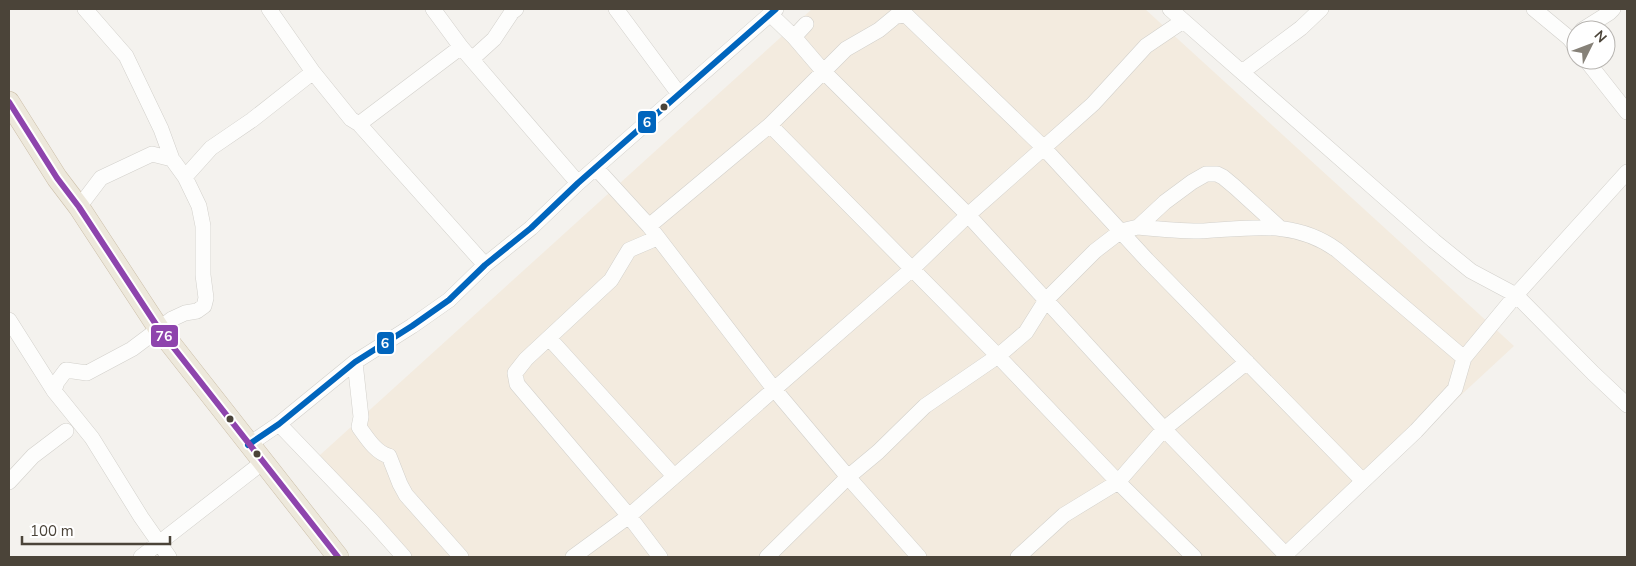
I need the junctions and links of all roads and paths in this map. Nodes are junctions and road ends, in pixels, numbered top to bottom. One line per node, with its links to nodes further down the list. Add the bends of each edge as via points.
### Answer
1 (85, 9): 28 (street, via 126,56)
2 (269, 9): 19 (street)
3 (433, 9): 16 (street)
4 (516, 9): 17 (street, via 494,39)
5 (616, 9): 22 (street)
6 (1170, 9): 12 (street)
7 (1321, 9): 21 (street, via 1302,28)
8 (1534, 9): 14 (street)
9 (1613, 9): 11 (street)
10 (773, 11): 15 (street); 22 (street)
11 (1599, 20)
12 (1183, 21): 21 (street); 27 (street, via 1146,46 1093,104)
13 (806, 24): 15 (street)
14 (1566, 30)
15 (794, 37): 20 (street)
16 (461, 47): 17 (street); 25 (street)
17 (472, 60): 32 (street)
18 (1594, 70): 24 (street)
19 (313, 72): 25 (street, via 351,120); 31 (street, via 211,148)
20 (824, 72): 26 (street); 27 (street, via 846,50 899,14 906,15); 34 (street)
21 (1242, 72): 41 (street, via 1441,247 1471,271)
22 (679, 94): 29 (street)
23 (9, 102): 33 (highway)
24 (1627, 112)
25 (359, 124): 39 (street)
26 (770, 124): 38 (street); 40 (street)
27 (1043, 147): 34 (street); 37 (street)
28 (172, 159): 31 (street); 33 (street, via 152,154 101,178)
29 (596, 168): 32 (street); 38 (street)
30 (1627, 172): 41 (street)
31 (185, 177): 44 (street, via 199,206 206,298 204,306 172,318)
32 (578, 183): 39 (street, via 531,228)
33 (79, 207): 44 (highway)
34 (968, 215): 40 (street); 42 (street)
35 (1138, 227): 36 (street, via 1180,231 1253,226); 36 (street, via 1192,182 1201,176 1217,174); 37 (street)
36 (1280, 228): 47 (street, via 1330,245)
37 (1121, 231): 42 (street, via 1094,250); 49 (street)
38 (653, 232): 45 (street, via 629,250 611,280); 50 (street)
39 (484, 265): 48 (street, via 449,300)
40 (912, 269): 46 (street); 50 (street)
41 (1516, 295): 47 (street); 52 (street)
42 (1046, 300): 46 (street, via 1026,332); 54 (street)
43 (9, 320): 51 (street)
44 (159, 329): 51 (street, via 132,349 87,373 66,370); 56 (highway)
45 (549, 338): 58 (street); 63 (street, via 519,366 515,373 517,384)
46 (998, 356): 59 (street, via 925,406); 62 (street)
47 (1464, 358): 60 (street, via 1455,389)
48 (355, 362): 53 (street); 70 (street, via 361,417 359,427 383,455 389,456 406,495)
49 (1248, 362): 54 (street); 60 (street)
50 (774, 389): 58 (street); 59 (street)
51 (54, 391): 64 (street, via 92,438)
52 (1627, 405)
53 (279, 424): 56 (street); 69 (street)
54 (1164, 429): 62 (street); 65 (street)
55 (66, 431): 61 (street, via 32,456)
56 (248, 444): 57 (highway)
57 (263, 462): 64 (street); 68 (highway)
58 (674, 476): 63 (street)
59 (848, 477): 73 (street); 74 (street)
60 (1363, 481): 65 (street)
61 (9, 482)
62 (1118, 482): 75 (street, via 1064,515); 76 (street)
63 (630, 516): 71 (street); 72 (street)
64 (159, 542): 66 (street); 67 (street)
65 (1286, 556)
66 (141, 557)
67 (169, 557)
68 (338, 557)
69 (404, 557)
70 (461, 557)
71 (573, 557)
72 (660, 557)
73 (767, 557)
74 (919, 557)
75 (1018, 557)
76 (1194, 557)

